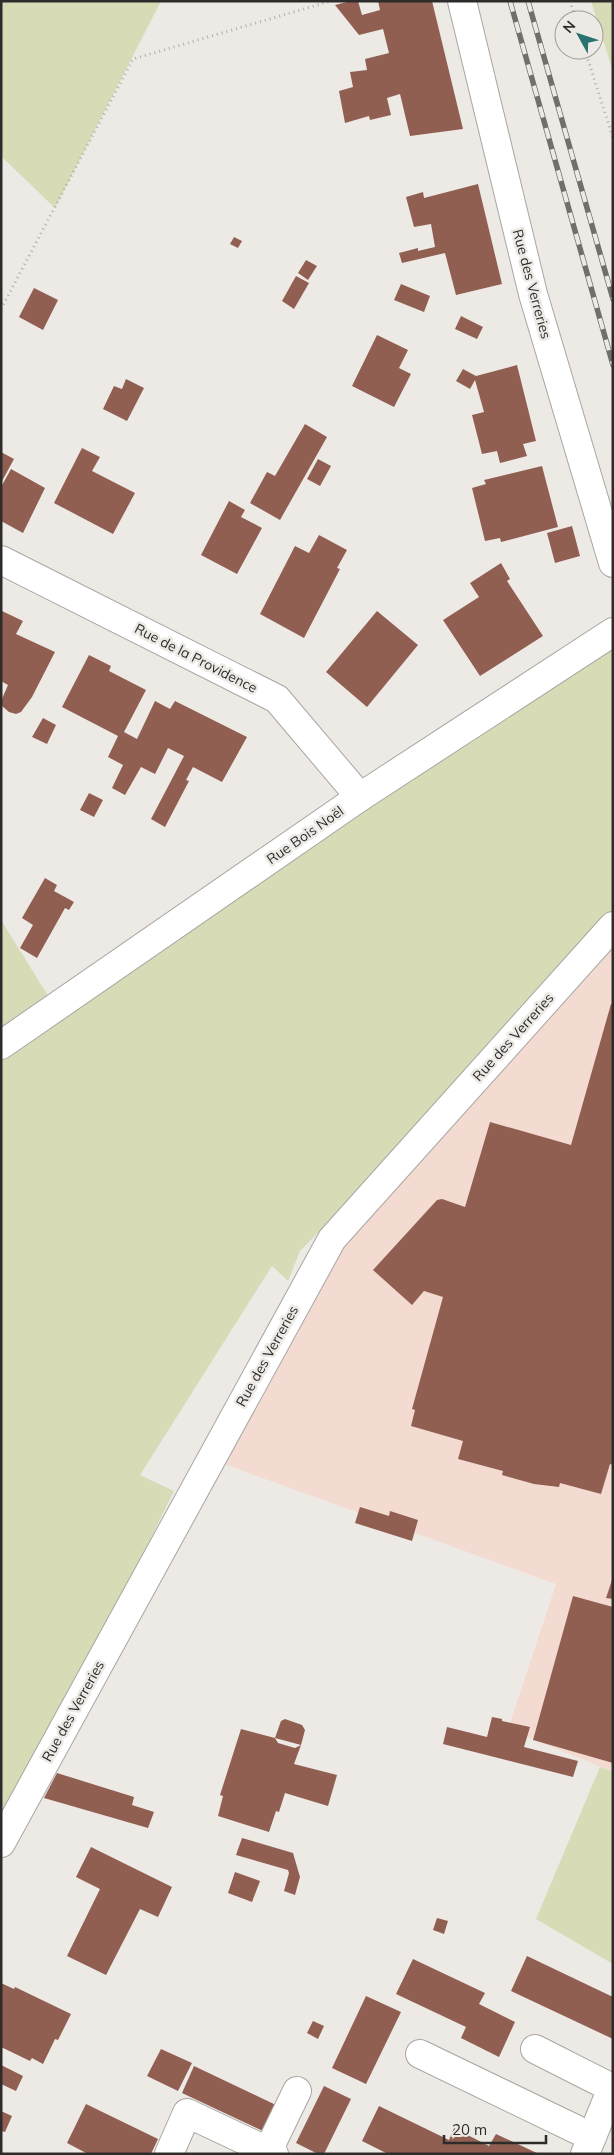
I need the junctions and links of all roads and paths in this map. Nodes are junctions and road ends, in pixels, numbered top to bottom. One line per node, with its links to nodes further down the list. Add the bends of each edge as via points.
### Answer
1 (331, 1): 5 (path, via 133,59)
2 (462, 1): 7 (street, Rue des Verreries, via 533,294)
3 (588, 60): 4 (path)
4 (613, 138)
5 (1, 309)
6 (1, 560): 9 (street, Rue de la Providence, via 278,699)
7 (613, 563)
8 (613, 632): 9 (street, Rue Bois Noël)
9 (360, 797): 11 (street, Rue Bois Noël)
10 (613, 926): 12 (street, Rue des Verreries, via 332,1239)
11 (1, 1045)
12 (1, 1843)
13 (535, 2049): 16 (street, via 612,2088)
14 (420, 2054): 16 (street)
15 (298, 2091): 17 (street)
16 (589, 2146)
17 (271, 2152): 18 (street, via 187,2114)
18 (169, 2154)

